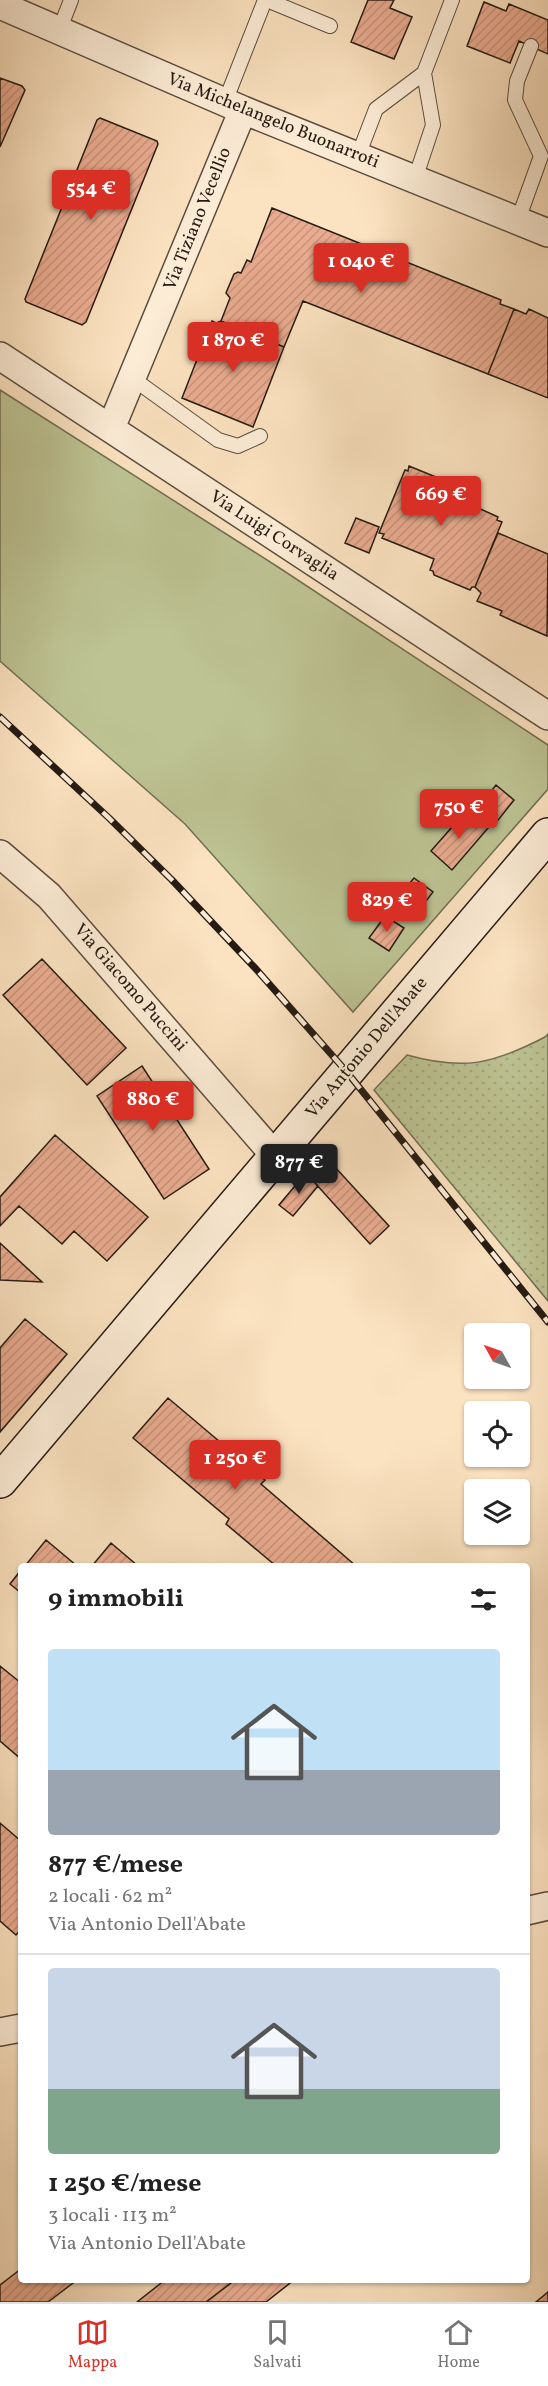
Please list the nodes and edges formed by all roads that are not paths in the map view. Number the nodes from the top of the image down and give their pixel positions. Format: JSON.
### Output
{"nodes":[{"id":1,"x":71,"y":0,"type":"edge"},
{"id":2,"x":266,"y":0,"type":"edge"},
{"id":3,"x":452,"y":0,"type":"edge"},
{"id":4,"x":0,"y":5,"type":"edge"},
{"id":5,"x":330,"y":26,"type":"dead end"},
{"id":6,"x":59,"y":31,"type":"junction"},
{"id":7,"x":531,"y":46,"type":"dead end"},
{"id":8,"x":424,"y":73,"type":"junction"},
{"id":9,"x":234,"y":106,"type":"junction"},
{"id":10,"x":358,"y":156,"type":"junction"},
{"id":11,"x":415,"y":179,"type":"junction"},
{"id":12,"x":518,"y":220,"type":"junction"},
{"id":13,"x":548,"y":232,"type":"edge"},
{"id":14,"x":0,"y":356,"type":"edge"},
{"id":15,"x":132,"y":378,"type":"junction"},
{"id":16,"x":111,"y":428,"type":"junction"},
{"id":17,"x":260,"y":435,"type":"dead end"},
{"id":18,"x":548,"y":716,"type":"edge"},
{"id":19,"x":548,"y":835,"type":"edge"},
{"id":20,"x":0,"y":854,"type":"edge"},
{"id":21,"x":276,"y":1157,"type":"junction"},
{"id":22,"x":0,"y":1482,"type":"edge"},
{"id":23,"x":548,"y":1906,"type":"edge"},
{"id":24,"x":530,"y":1910,"type":"edge"},
{"id":25,"x":18,"y":2029,"type":"edge"},
{"id":26,"x":0,"y":2032,"type":"edge"}],
"edges":[{"from":1,"to":6,"type":"lane"},
{"from":2,"to":5,"type":"lane"},
{"from":2,"to":9,"type":"lane"},
{"from":3,"to":8,"type":"lane"},
{"from":4,"to":6,"type":"street","name":"Via Michelangelo Buonarroti"},
{"from":6,"to":9,"type":"street","name":"Via Michelangelo Buonarroti"},
{"from":7,"to":12,"type":"lane"},
{"from":8,"to":10,"type":"lane"},
{"from":8,"to":11,"type":"lane"},
{"from":9,"to":10,"type":"street","name":"Via Michelangelo Buonarroti"},
{"from":9,"to":15,"type":"street","name":"Via Tiziano Vecellio"},
{"from":10,"to":11,"type":"street","name":"Via Michelangelo Buonarroti"},
{"from":11,"to":12,"type":"street","name":"Via Michelangelo Buonarroti"},
{"from":12,"to":13,"type":"street","name":"Via Michelangelo Buonarroti"},
{"from":14,"to":16,"type":"street","name":"Via Luigi Corvaglia"},
{"from":15,"to":16,"type":"street","name":"Via Tiziano Vecellio"},
{"from":15,"to":17,"type":"lane"},
{"from":16,"to":18,"type":"street","name":"Via Luigi Corvaglia"},
{"from":19,"to":21,"type":"main road","name":"Via Antonio Dell'Abate"},
{"from":20,"to":21,"type":"street","name":"Via Giacomo Puccini"},
{"from":21,"to":22,"type":"main road","name":"Via Antonio Dell'Abate"},
{"from":23,"to":24,"type":"street"},
{"from":25,"to":26,"type":"street"}]}
